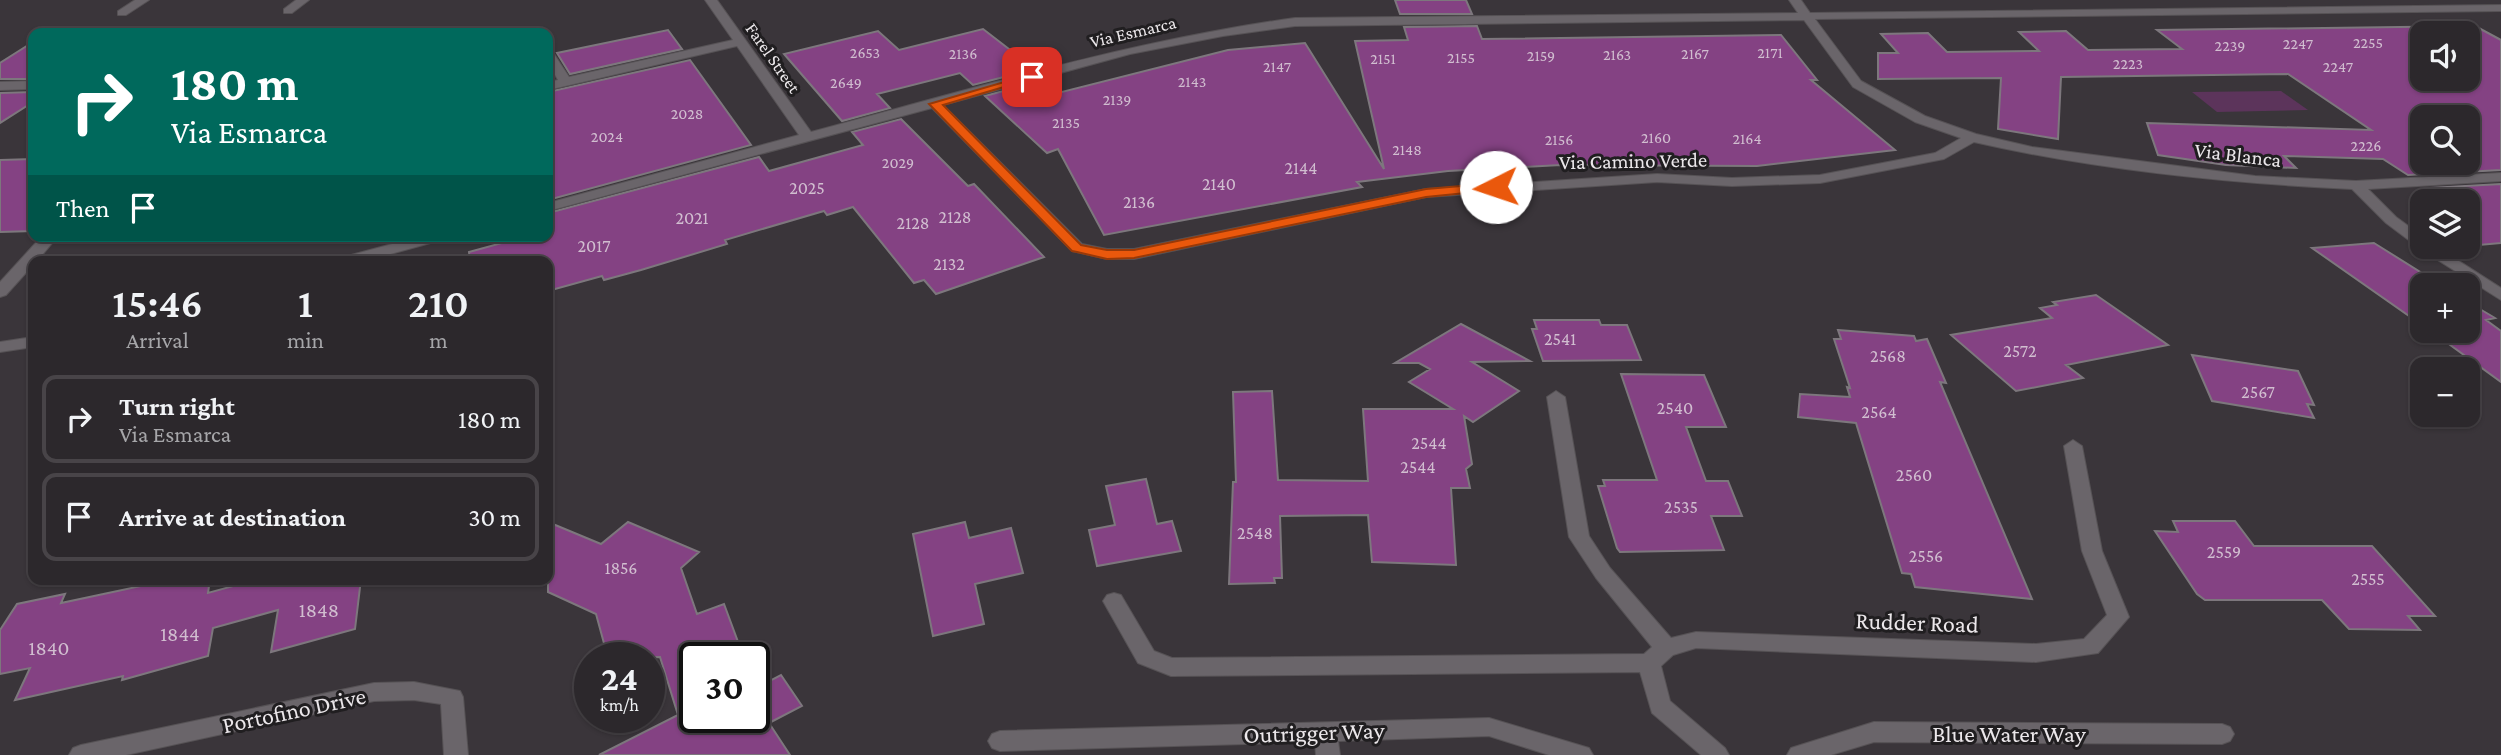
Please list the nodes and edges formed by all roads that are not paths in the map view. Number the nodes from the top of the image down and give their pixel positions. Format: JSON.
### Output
{"nodes":[{"id":1,"x":143,"y":0,"type":"edge"},
{"id":2,"x":303,"y":0,"type":"edge"},
{"id":3,"x":711,"y":0,"type":"edge"},
{"id":4,"x":1795,"y":0,"type":"edge"},
{"id":5,"x":2501,"y":8,"type":"edge"},
{"id":6,"x":288,"y":11,"type":"dead end"},
{"id":7,"x":122,"y":13,"type":"dead end"},
{"id":8,"x":1810,"y":17,"type":"junction"},
{"id":9,"x":741,"y":42,"type":"junction"},
{"id":10,"x":553,"y":62,"type":"edge"},
{"id":11,"x":566,"y":82,"type":"junction"},
{"id":12,"x":28,"y":85,"type":"edge"},
{"id":13,"x":553,"y":85,"type":"edge"},
{"id":14,"x":0,"y":86,"type":"edge"},
{"id":15,"x":935,"y":104,"type":"junction"},
{"id":16,"x":807,"y":137,"type":"junction"},
{"id":17,"x":1972,"y":137,"type":"junction"},
{"id":18,"x":2501,"y":177,"type":"edge"},
{"id":19,"x":2356,"y":185,"type":"junction"},
{"id":20,"x":553,"y":206,"type":"edge"},
{"id":21,"x":2410,"y":234,"type":"edge"},
{"id":22,"x":46,"y":242,"type":"edge"},
{"id":23,"x":417,"y":242,"type":"edge"},
{"id":24,"x":33,"y":256,"type":"edge"},
{"id":25,"x":365,"y":256,"type":"edge"},
{"id":26,"x":2446,"y":259,"type":"edge"},
{"id":27,"x":28,"y":261,"type":"edge"},
{"id":28,"x":0,"y":292,"type":"edge"},
{"id":29,"x":2501,"y":295,"type":"edge"},
{"id":30,"x":28,"y":343,"type":"edge"},
{"id":31,"x":0,"y":347,"type":"edge"},
{"id":32,"x":1556,"y":397,"type":"dead end"},
{"id":33,"x":2073,"y":446,"type":"dead end"},
{"id":34,"x":1114,"y":601,"type":"dead end"},
{"id":35,"x":1666,"y":648,"type":"junction"},
{"id":36,"x":1649,"y":663,"type":"junction"},
{"id":37,"x":2221,"y":734,"type":"dead end"},
{"id":38,"x":1000,"y":741,"type":"dead end"},
{"id":39,"x":1327,"y":743,"type":"edge"},
{"id":40,"x":1711,"y":754,"type":"edge"},
{"id":41,"x":81,"y":755,"type":"edge"},
{"id":42,"x":456,"y":755,"type":"edge"},
{"id":43,"x":1581,"y":755,"type":"edge"},
{"id":44,"x":1799,"y":755,"type":"edge"}],
"edges":[{"from":1,"to":7,"type":"street"},
{"from":2,"to":6,"type":"street"},
{"from":3,"to":9,"type":"street","name":"Farel Street"},
{"from":4,"to":8,"type":"street","name":"Via Blanca"},
{"from":5,"to":8,"type":"street","name":"Via Esmarca"},
{"from":8,"to":15,"type":"street","name":"Via Esmarca"},
{"from":8,"to":17,"type":"street","name":"Via Blanca"},
{"from":9,"to":11,"type":"street"},
{"from":9,"to":16,"type":"street","name":"Farel Street"},
{"from":10,"to":11,"type":"street"},
{"from":11,"to":13,"type":"street"},
{"from":12,"to":14,"type":"street"},
{"from":15,"to":16,"type":"street","name":"Via Esmarca"},
{"from":15,"to":17,"type":"street","name":"Via Camino Verde"},
{"from":16,"to":20,"type":"street","name":"Via Esmarca"},
{"from":17,"to":19,"type":"street","name":"Via Blanca"},
{"from":18,"to":19,"type":"street","name":"Via Blanca"},
{"from":19,"to":21,"type":"street"},
{"from":22,"to":24,"type":"street"},
{"from":23,"to":25,"type":"street"},
{"from":26,"to":29,"type":"street"},
{"from":27,"to":28,"type":"street"},
{"from":30,"to":31,"type":"street"},
{"from":32,"to":35,"type":"street"},
{"from":33,"to":35,"type":"street","name":"Rudder Road"},
{"from":34,"to":36,"type":"street"},
{"from":35,"to":36,"type":"street","name":"Rudder Road"},
{"from":36,"to":40,"type":"street"},
{"from":37,"to":44,"type":"street","name":"Blue Water Way"},
{"from":38,"to":39,"type":"street","name":"Outrigger Way"},
{"from":39,"to":43,"type":"street","name":"Outrigger Way"},
{"from":41,"to":42,"type":"street","name":"Portofino Drive"}]}
